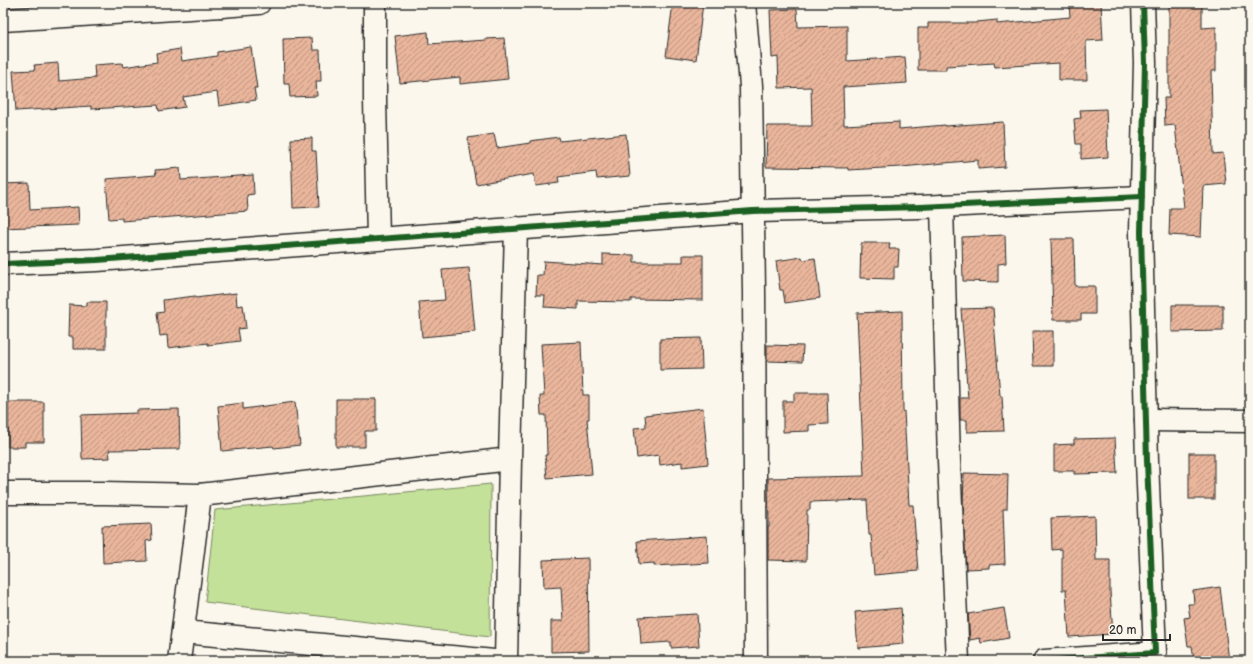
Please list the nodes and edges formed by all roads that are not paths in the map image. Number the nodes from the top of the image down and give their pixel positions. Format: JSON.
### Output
{"nodes":[{"id":1,"x":259,"y":3,"type":"edge"},
{"id":2,"x":375,"y":3,"type":"edge"},
{"id":3,"x":744,"y":3,"type":"edge"},
{"id":4,"x":1143,"y":3,"type":"edge"},
{"id":5,"x":221,"y":4,"type":"edge"},
{"id":6,"x":78,"y":9,"type":"edge"},
{"id":7,"x":3,"y":20,"type":"edge"},
{"id":8,"x":1142,"y":198,"type":"junction"},
{"id":9,"x":942,"y":206,"type":"junction"},
{"id":10,"x":752,"y":211,"type":"junction"},
{"id":11,"x":516,"y":228,"type":"junction"},
{"id":12,"x":378,"y":238,"type":"junction"},
{"id":13,"x":3,"y":264,"type":"edge"},
{"id":14,"x":1146,"y":420,"type":"junction"},
{"id":15,"x":1250,"y":421,"type":"edge"},
{"id":16,"x":510,"y":459,"type":"junction"},
{"id":17,"x":3,"y":493,"type":"edge"},
{"id":18,"x":200,"y":495,"type":"junction"},
{"id":19,"x":183,"y":632,"type":"junction"},
{"id":20,"x":1156,"y":657,"type":"edge"},
{"id":21,"x":179,"y":661,"type":"edge"},
{"id":22,"x":494,"y":661,"type":"edge"},
{"id":23,"x":506,"y":661,"type":"edge"},
{"id":24,"x":756,"y":661,"type":"edge"},
{"id":25,"x":958,"y":661,"type":"edge"},
{"id":26,"x":1044,"y":661,"type":"edge"}],
"edges":[{"from":1,"to":5,"type":"street"},
{"from":2,"to":12,"type":"street"},
{"from":3,"to":10,"type":"street"},
{"from":4,"to":8,"type":"street"},
{"from":5,"to":6,"type":"street"},
{"from":6,"to":7,"type":"street"},
{"from":8,"to":9,"type":"street"},
{"from":8,"to":14,"type":"street"},
{"from":9,"to":10,"type":"street"},
{"from":9,"to":25,"type":"street"},
{"from":10,"to":11,"type":"street"},
{"from":10,"to":24,"type":"street"},
{"from":11,"to":12,"type":"street"},
{"from":11,"to":16,"type":"street"},
{"from":12,"to":13,"type":"street"},
{"from":14,"to":15,"type":"street"},
{"from":14,"to":20,"type":"street"},
{"from":16,"to":18,"type":"street"},
{"from":16,"to":23,"type":"street"},
{"from":17,"to":18,"type":"street"},
{"from":18,"to":19,"type":"street"},
{"from":19,"to":21,"type":"street"},
{"from":19,"to":22,"type":"street"},
{"from":20,"to":26,"type":"street"}]}
